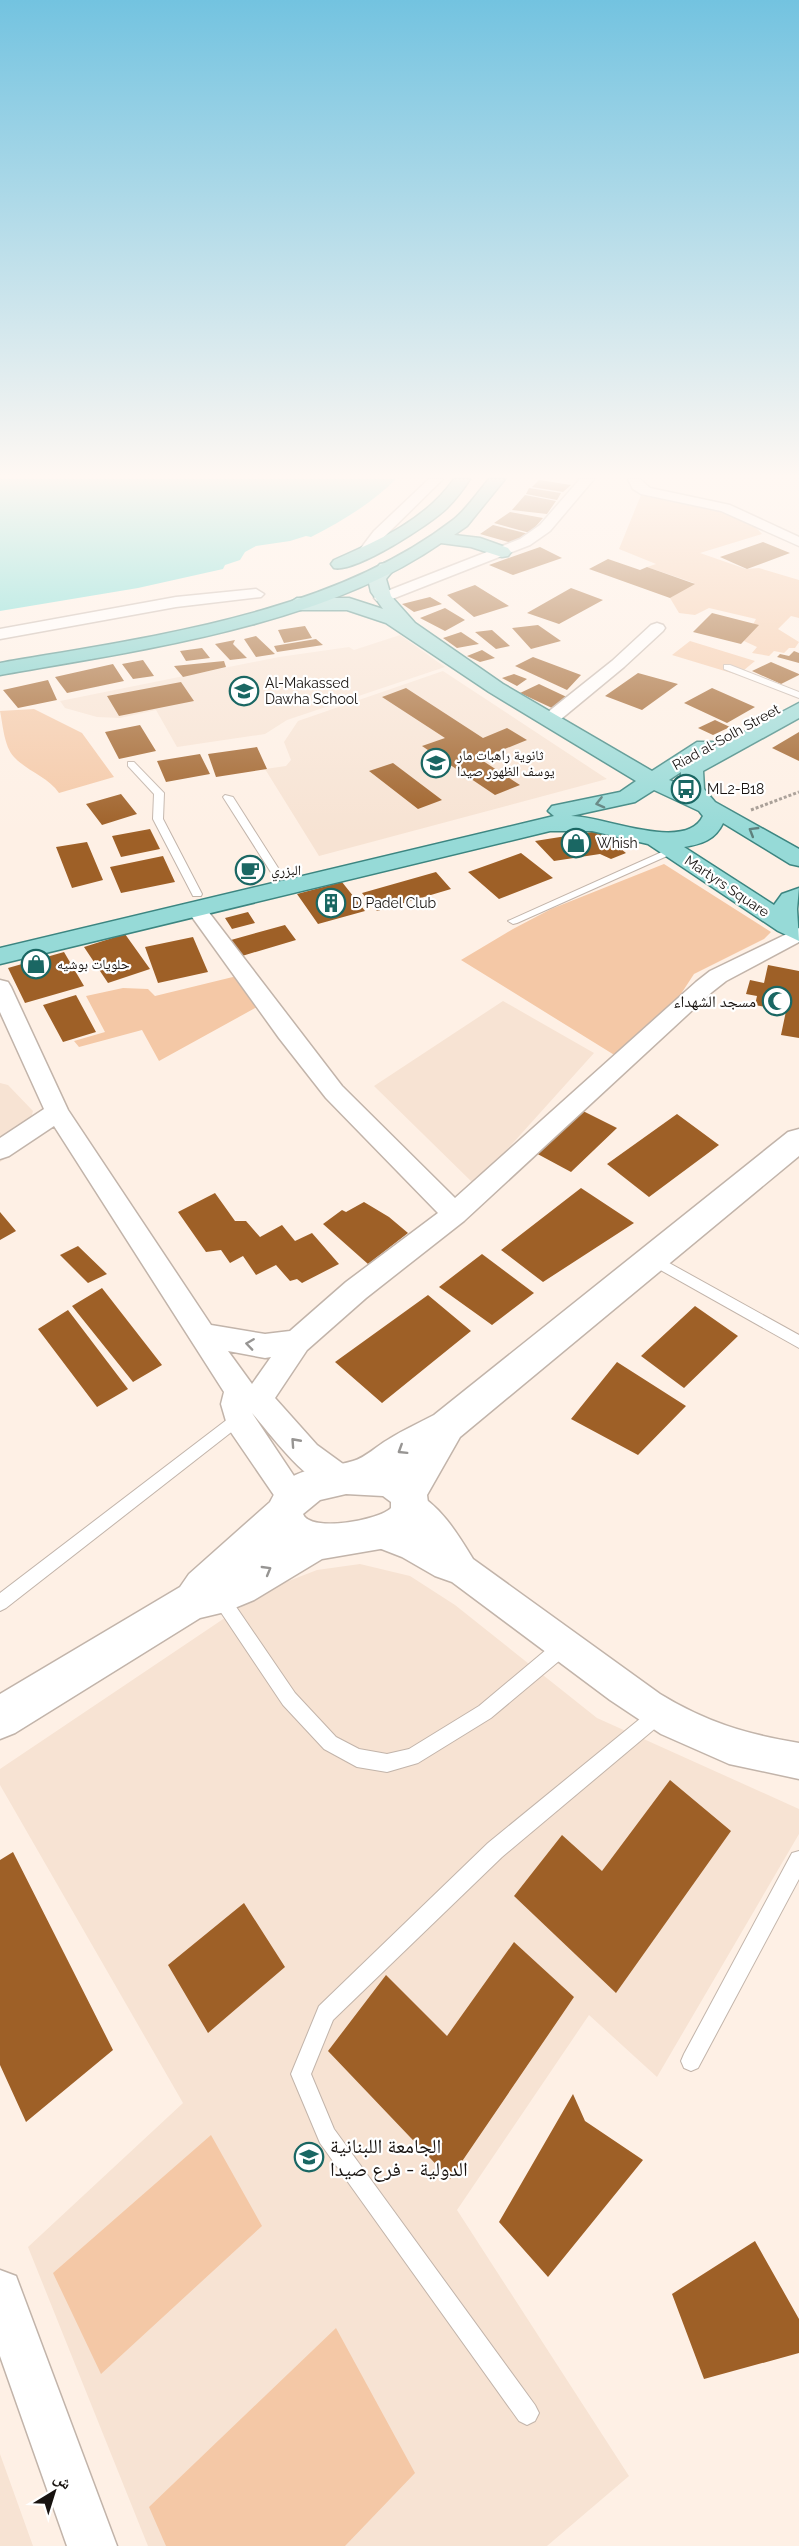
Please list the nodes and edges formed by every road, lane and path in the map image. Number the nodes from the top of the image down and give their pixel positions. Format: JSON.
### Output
{"nodes":[{"id":1,"x":218,"y":598,"type":"edge"},
{"id":2,"x":242,"y":598,"type":"edge"},
{"id":3,"x":312,"y":598,"type":"edge"},
{"id":4,"x":380,"y":598,"type":"edge"},
{"id":5,"x":396,"y":598,"type":"edge"},
{"id":6,"x":297,"y":604,"type":"junction"},
{"id":7,"x":381,"y":604,"type":"junction"},
{"id":8,"x":657,"y":628,"type":"dead end"},
{"id":9,"x":0,"y":634,"type":"edge"},
{"id":10,"x":40,"y":640,"type":"junction"},
{"id":11,"x":0,"y":647,"type":"edge"},
{"id":12,"x":47,"y":660,"type":"junction"},
{"id":13,"x":727,"y":668,"type":"dead end"},
{"id":14,"x":0,"y":669,"type":"edge"},
{"id":15,"x":799,"y":696,"type":"edge"},
{"id":16,"x":799,"y":709,"type":"edge"},
{"id":17,"x":549,"y":720,"type":"junction"},
{"id":18,"x":131,"y":764,"type":"dead end"},
{"id":19,"x":637,"y":784,"type":"junction"},
{"id":20,"x":799,"y":792,"type":"edge"},
{"id":21,"x":228,"y":797,"type":"dead end"},
{"id":22,"x":705,"y":805,"type":"junction"},
{"id":23,"x":731,"y":818,"type":"junction"},
{"id":24,"x":545,"y":819,"type":"junction"},
{"id":25,"x":664,"y":844,"type":"junction"},
{"id":26,"x":799,"y":859,"type":"edge"},
{"id":27,"x":277,"y":874,"type":"junction"},
{"id":28,"x":799,"y":895,"type":"edge"},
{"id":29,"x":197,"y":902,"type":"junction"},
{"id":30,"x":513,"y":921,"type":"dead end"},
{"id":31,"x":795,"y":931,"type":"edge"},
{"id":32,"x":0,"y":944,"type":"edge"},
{"id":33,"x":0,"y":956,"type":"edge"},
{"id":34,"x":0,"y":987,"type":"edge"},
{"id":35,"x":57,"y":1112,"type":"junction"},
{"id":36,"x":799,"y":1140,"type":"edge"},
{"id":37,"x":0,"y":1150,"type":"edge"},
{"id":38,"x":455,"y":1214,"type":"junction"},
{"id":39,"x":652,"y":1259,"type":"junction"},
{"id":40,"x":203,"y":1335,"type":"junction"},
{"id":41,"x":297,"y":1342,"type":"junction"},
{"id":42,"x":799,"y":1342,"type":"edge"},
{"id":43,"x":245,"y":1403,"type":"junction"},
{"id":44,"x":447,"y":1426,"type":"junction"},
{"id":45,"x":349,"y":1479,"type":"junction"},
{"id":46,"x":409,"y":1500,"type":"junction"},
{"id":47,"x":289,"y":1505,"type":"junction"},
{"id":48,"x":377,"y":1533,"type":"junction"},
{"id":49,"x":314,"y":1543,"type":"junction"},
{"id":50,"x":462,"y":1570,"type":"junction"},
{"id":51,"x":206,"y":1597,"type":"junction"},
{"id":52,"x":0,"y":1602,"type":"edge"},
{"id":53,"x":565,"y":1645,"type":"junction"},
{"id":54,"x":658,"y":1715,"type":"junction"},
{"id":55,"x":0,"y":1718,"type":"edge"},
{"id":56,"x":799,"y":1761,"type":"edge"},
{"id":57,"x":799,"y":1860,"type":"edge"},
{"id":58,"x":691,"y":2061,"type":"dead end"},
{"id":59,"x":0,"y":2292,"type":"edge"},
{"id":60,"x":527,"y":2413,"type":"dead end"},
{"id":61,"x":92,"y":2546,"type":"edge"}],
"edges":[{"from":1,"to":9,"type":"street"},
{"from":2,"to":10,"type":"highway"},
{"from":3,"to":6,"type":"highway"},
{"from":4,"to":7,"type":"main road"},
{"from":5,"to":7,"type":"street"},
{"from":6,"to":7,"type":"main road"},
{"from":6,"to":12,"type":"highway"},
{"from":7,"to":17,"type":"main road"},
{"from":8,"to":17,"type":"street"},
{"from":10,"to":11,"type":"highway"},
{"from":10,"to":12,"type":"highway"},
{"from":12,"to":14,"type":"highway"},
{"from":13,"to":15,"type":"lane"},
{"from":15,"to":19,"type":"main road","name":"Riad al-Solh Street"},
{"from":16,"to":22,"type":"main road","name":"Riad al-Solh Street"},
{"from":17,"to":19,"type":"main road"},
{"from":18,"to":29,"type":"lane"},
{"from":19,"to":22,"type":"main road"},
{"from":19,"to":22,"type":"main road"},
{"from":19,"to":24,"type":"main road","one_way":true},
{"from":19,"to":25,"type":"main road","name":"Martyrs Square"},
{"from":20,"to":23,"type":"path"},
{"from":21,"to":27,"type":"lane"},
{"from":22,"to":23,"type":"main road"},
{"from":22,"to":25,"type":"main road","name":"Martyrs Square"},
{"from":26,"to":23,"type":"main road","one_way":true},
{"from":24,"to":25,"type":"main road","name":"Martyrs Square"},
{"from":24,"to":27,"type":"main road"},
{"from":24,"to":29,"type":"main road"},
{"from":25,"to":30,"type":"lane"},
{"from":25,"to":31,"type":"main road","name":"Martyrs Square"},
{"from":27,"to":29,"type":"main road"},
{"from":28,"to":31,"type":"main road"},
{"from":29,"to":32,"type":"main road"},
{"from":29,"to":33,"type":"main road"},
{"from":29,"to":38,"type":"street"},
{"from":31,"to":38,"type":"street"},
{"from":34,"to":35,"type":"street"},
{"from":35,"to":37,"type":"street"},
{"from":35,"to":40,"type":"street"},
{"from":36,"to":39,"type":"street"},
{"from":38,"to":41,"type":"street"},
{"from":39,"to":42,"type":"lane"},
{"from":39,"to":44,"type":"street"},
{"from":41,"to":40,"type":"street","one_way":true},
{"from":40,"to":43,"type":"street"},
{"from":41,"to":43,"type":"street"},
{"from":45,"to":43,"type":"street","one_way":true},
{"from":43,"to":47,"type":"street"},
{"from":43,"to":52,"type":"lane"},
{"from":44,"to":45,"type":"street","one_way":true},
{"from":44,"to":46,"type":"street"},
{"from":45,"to":46,"type":"street"},
{"from":45,"to":47,"type":"street"},
{"from":46,"to":48,"type":"street"},
{"from":46,"to":50,"type":"street"},
{"from":47,"to":49,"type":"street"},
{"from":47,"to":51,"type":"street"},
{"from":48,"to":49,"type":"street"},
{"from":48,"to":50,"type":"street"},
{"from":51,"to":49,"type":"street","one_way":true},
{"from":50,"to":53,"type":"street"},
{"from":51,"to":53,"type":"lane"},
{"from":51,"to":55,"type":"street"},
{"from":53,"to":54,"type":"street"},
{"from":54,"to":56,"type":"street"},
{"from":54,"to":60,"type":"lane"},
{"from":57,"to":58,"type":"lane"},
{"from":59,"to":61,"type":"street"}]}
